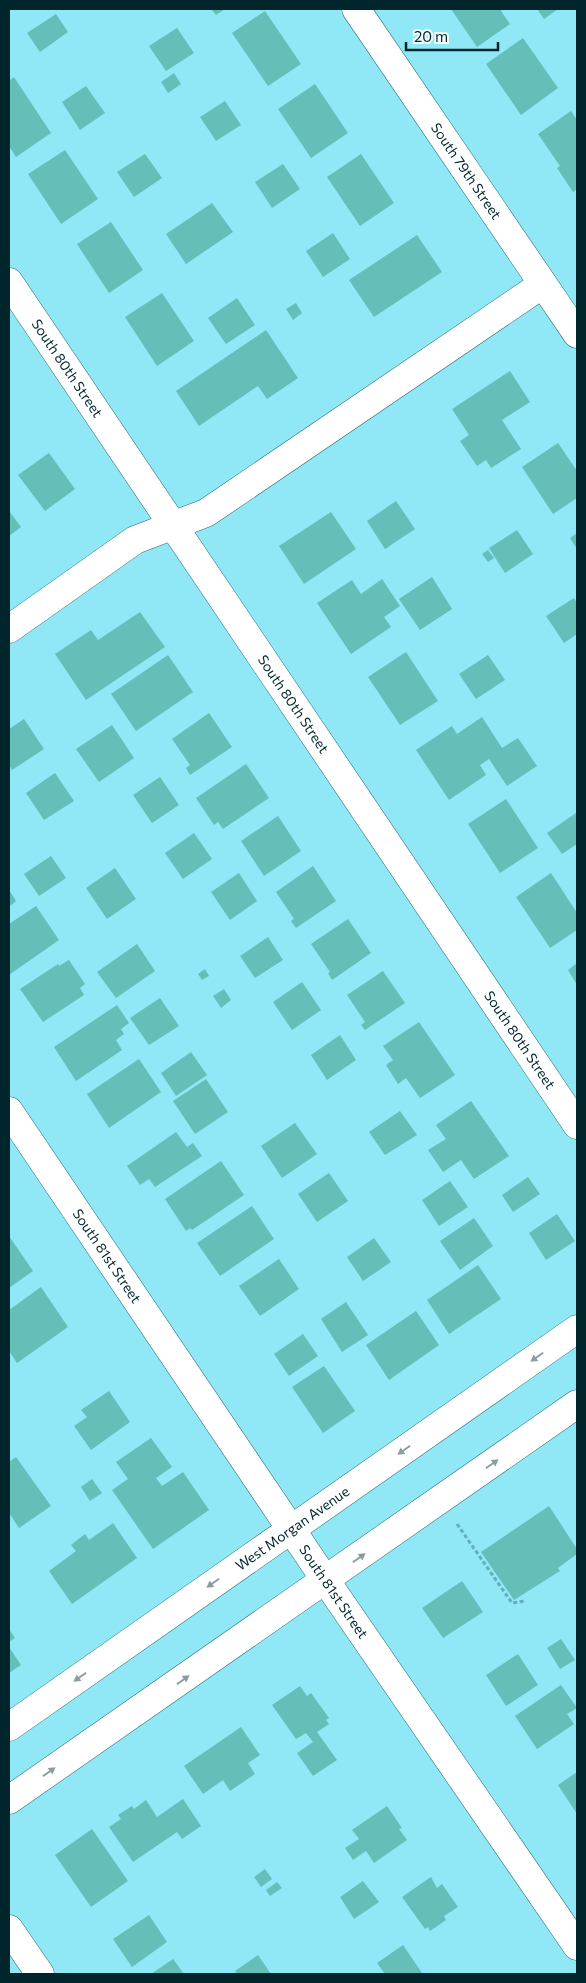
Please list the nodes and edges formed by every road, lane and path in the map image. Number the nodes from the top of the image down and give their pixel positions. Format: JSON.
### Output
{"nodes":[{"id":1,"x":356,"y":9,"type":"edge"},
{"id":2,"x":9,"y":282,"type":"edge"},
{"id":3,"x":543,"y":284,"type":"junction"},
{"id":4,"x":577,"y":334,"type":"edge"},
{"id":5,"x":173,"y":526,"type":"junction"},
{"id":6,"x":9,"y":629,"type":"edge"},
{"id":7,"x":9,"y":1110,"type":"edge"},
{"id":8,"x":577,"y":1126,"type":"edge"},
{"id":9,"x":577,"y":1329,"type":"edge"},
{"id":10,"x":577,"y":1404,"type":"edge"},
{"id":11,"x":455,"y":1521,"type":"dead end"},
{"id":12,"x":291,"y":1529,"type":"junction"},
{"id":13,"x":326,"y":1581,"type":"junction"},
{"id":14,"x":525,"y":1601,"type":"dead end"},
{"id":15,"x":9,"y":1727,"type":"edge"},
{"id":16,"x":9,"y":1800,"type":"edge"},
{"id":17,"x":9,"y":1929,"type":"edge"},
{"id":18,"x":577,"y":1946,"type":"edge"},
{"id":19,"x":40,"y":1974,"type":"edge"}],
"edges":[{"from":1,"to":3,"type":"street","name":"South 79th Street"},
{"from":2,"to":5,"type":"street","name":"South 80th Street"},
{"from":3,"to":4,"type":"street","name":"South 79th Street"},
{"from":3,"to":5,"type":"street"},
{"from":5,"to":6,"type":"street"},
{"from":5,"to":8,"type":"street","name":"South 80th Street"},
{"from":7,"to":12,"type":"street","name":"South 81st Street"},
{"from":9,"to":12,"type":"street","name":"West Morgan Avenue","one_way":true},
{"from":13,"to":10,"type":"street","one_way":true},
{"from":11,"to":14,"type":"path"},
{"from":12,"to":13,"type":"street","name":"South 81st Street"},
{"from":12,"to":15,"type":"street","name":"West Morgan Avenue","one_way":true},
{"from":16,"to":13,"type":"street","one_way":true},
{"from":13,"to":18,"type":"street","name":"South 81st Street"},
{"from":17,"to":19,"type":"street"}]}
